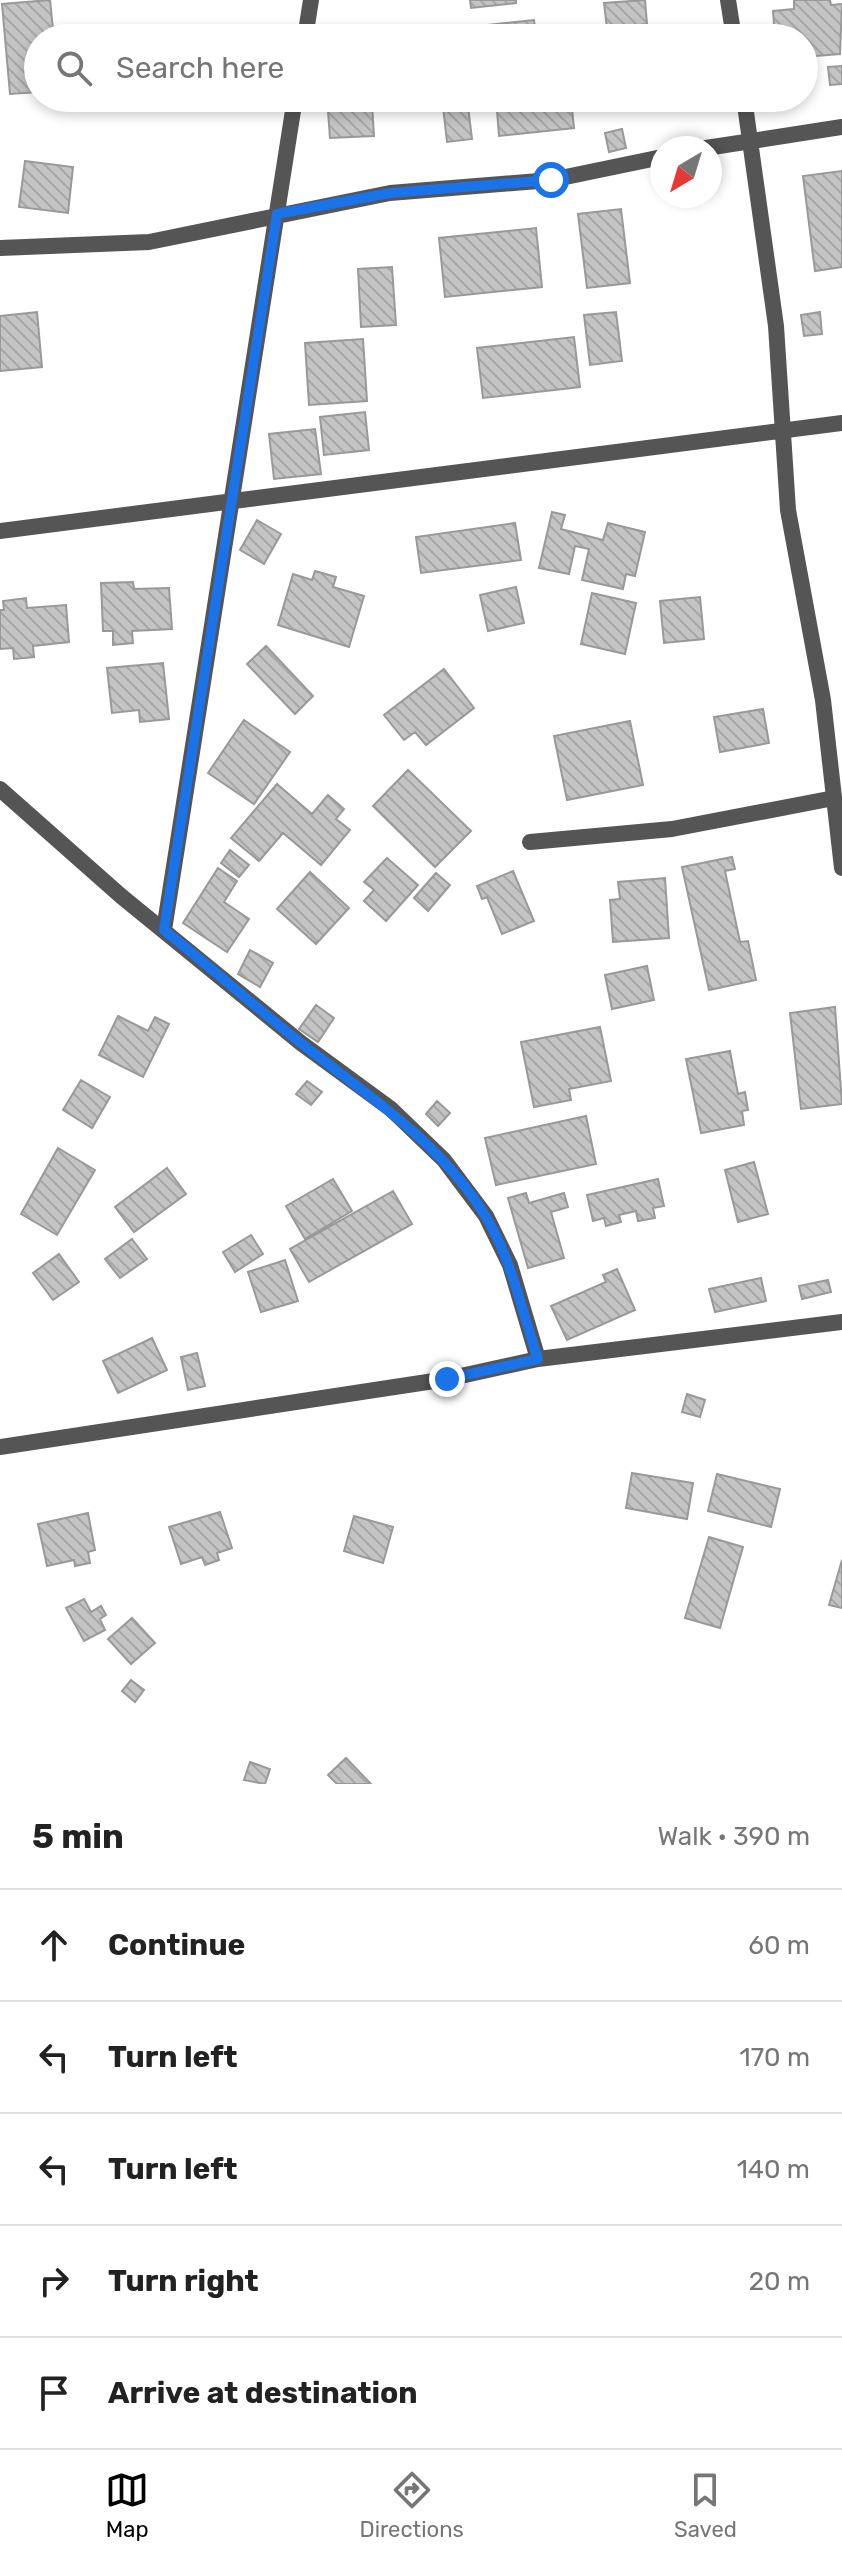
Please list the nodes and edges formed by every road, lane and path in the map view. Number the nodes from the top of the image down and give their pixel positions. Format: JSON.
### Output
{"nodes":[{"id":1,"x":311,"y":0,"type":"edge"},
{"id":2,"x":728,"y":0,"type":"edge"},
{"id":3,"x":307,"y":24,"type":"edge"},
{"id":4,"x":732,"y":24,"type":"edge"},
{"id":5,"x":293,"y":112,"type":"edge"},
{"id":6,"x":746,"y":112,"type":"edge"},
{"id":7,"x":842,"y":127,"type":"edge"},
{"id":8,"x":750,"y":139,"type":"junction"},
{"id":9,"x":722,"y":145,"type":"edge"},
{"id":10,"x":650,"y":159,"type":"edge"},
{"id":11,"x":277,"y":214,"type":"junction"},
{"id":12,"x":0,"y":248,"type":"edge"},
{"id":13,"x":842,"y":423,"type":"edge"},
{"id":14,"x":782,"y":431,"type":"junction"},
{"id":15,"x":234,"y":502,"type":"junction"},
{"id":16,"x":0,"y":531,"type":"edge"},
{"id":17,"x":0,"y":789,"type":"edge"},
{"id":18,"x":834,"y":798,"type":"junction"},
{"id":19,"x":530,"y":842,"type":"dead end"},
{"id":20,"x":842,"y":868,"type":"edge"},
{"id":21,"x":164,"y":930,"type":"junction"},
{"id":22,"x":842,"y":1322,"type":"edge"},
{"id":23,"x":538,"y":1359,"type":"junction"},
{"id":24,"x":0,"y":1447,"type":"edge"}],
"edges":[{"from":1,"to":3,"type":"street"},
{"from":2,"to":4,"type":"street"},
{"from":5,"to":11,"type":"street"},
{"from":6,"to":8,"type":"street"},
{"from":7,"to":8,"type":"street"},
{"from":8,"to":9,"type":"street"},
{"from":8,"to":14,"type":"street"},
{"from":10,"to":11,"type":"street"},
{"from":11,"to":12,"type":"street"},
{"from":11,"to":15,"type":"street"},
{"from":13,"to":14,"type":"street"},
{"from":14,"to":15,"type":"street"},
{"from":14,"to":18,"type":"street"},
{"from":15,"to":16,"type":"street"},
{"from":15,"to":21,"type":"street"},
{"from":17,"to":21,"type":"street"},
{"from":18,"to":19,"type":"street"},
{"from":18,"to":20,"type":"street"},
{"from":21,"to":23,"type":"street"},
{"from":22,"to":23,"type":"street"},
{"from":23,"to":24,"type":"street"}]}
